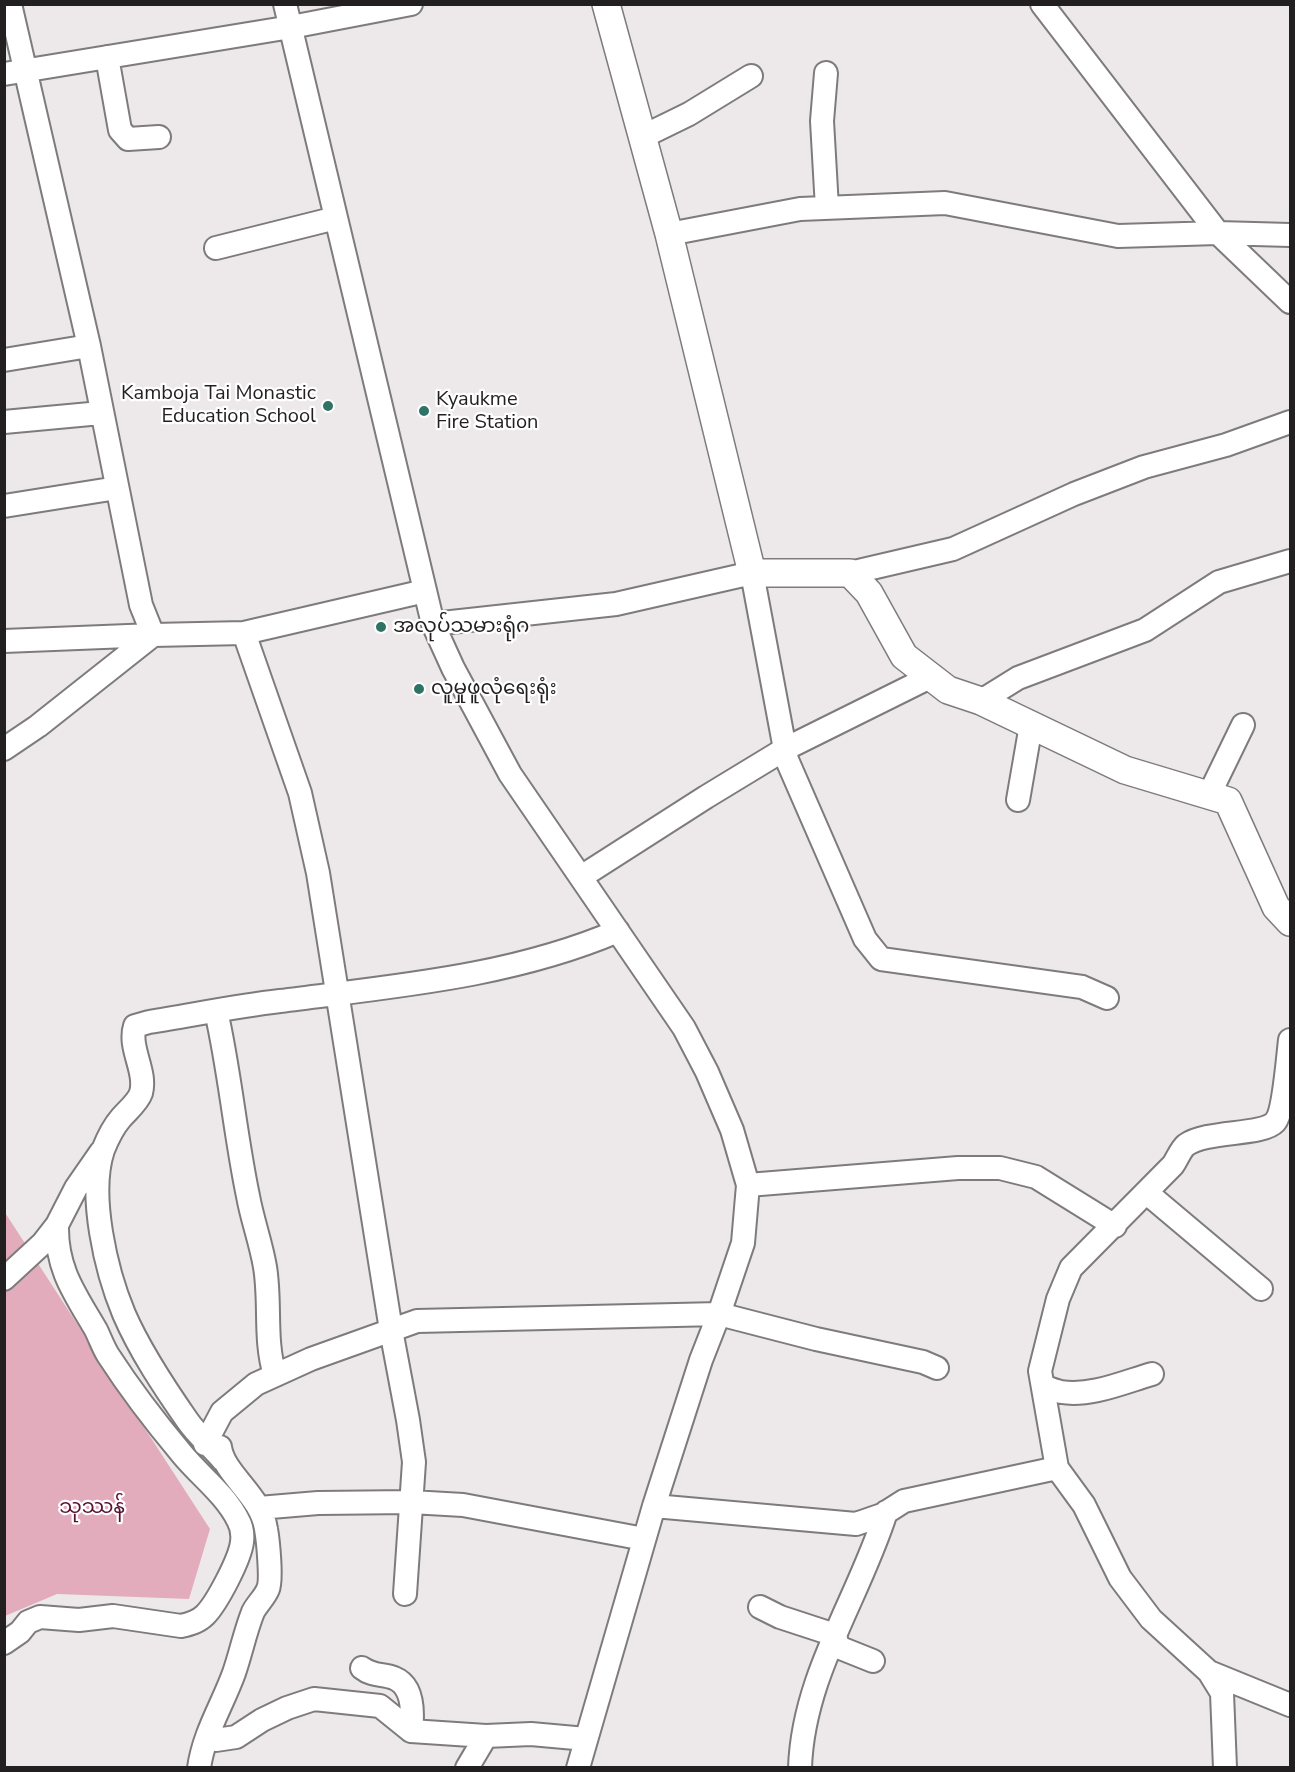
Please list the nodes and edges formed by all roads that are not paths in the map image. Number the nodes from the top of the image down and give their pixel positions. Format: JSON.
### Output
{"nodes":[{"id":1,"x":10,"y":4,"type":"edge"},
{"id":2,"x":285,"y":4,"type":"edge"},
{"id":3,"x":411,"y":4,"type":"edge"},
{"id":4,"x":606,"y":4,"type":"edge"},
{"id":5,"x":1042,"y":4,"type":"edge"},
{"id":6,"x":291,"y":27,"type":"junction"},
{"id":7,"x":107,"y":57,"type":"junction"},
{"id":8,"x":15,"y":73,"type":"edge"},
{"id":9,"x":826,"y":73,"type":"dead end"},
{"id":10,"x":751,"y":76,"type":"dead end"},
{"id":11,"x":642,"y":136,"type":"junction"},
{"id":12,"x":159,"y":137,"type":"dead end"},
{"id":13,"x":827,"y":208,"type":"junction"},
{"id":14,"x":336,"y":218,"type":"junction"},
{"id":15,"x":1218,"y":233,"type":"junction"},
{"id":16,"x":669,"y":234,"type":"junction"},
{"id":17,"x":1290,"y":235,"type":"edge"},
{"id":18,"x":216,"y":248,"type":"dead end"},
{"id":19,"x":1290,"y":302,"type":"edge"},
{"id":20,"x":89,"y":346,"type":"junction"},
{"id":21,"x":4,"y":360,"type":"edge"},
{"id":22,"x":101,"y":413,"type":"junction"},
{"id":23,"x":4,"y":422,"type":"edge"},
{"id":24,"x":1290,"y":422,"type":"edge"},
{"id":25,"x":117,"y":488,"type":"junction"},
{"id":26,"x":4,"y":506,"type":"edge"},
{"id":27,"x":1290,"y":561,"type":"edge"},
{"id":28,"x":752,"y":573,"type":"junction"},
{"id":29,"x":850,"y":573,"type":"junction"},
{"id":30,"x":425,"y":591,"type":"junction"},
{"id":31,"x":433,"y":624,"type":"junction"},
{"id":32,"x":244,"y":633,"type":"junction"},
{"id":33,"x":153,"y":635,"type":"junction"},
{"id":34,"x":4,"y":641,"type":"edge"},
{"id":35,"x":930,"y":677,"type":"junction"},
{"id":36,"x":981,"y":701,"type":"junction"},
{"id":37,"x":1243,"y":724,"type":"dead end"},
{"id":38,"x":1031,"y":725,"type":"junction"},
{"id":39,"x":4,"y":748,"type":"edge"},
{"id":40,"x":785,"y":749,"type":"junction"},
{"id":41,"x":1209,"y":795,"type":"junction"},
{"id":42,"x":1018,"y":800,"type":"dead end"},
{"id":43,"x":581,"y":877,"type":"junction"},
{"id":44,"x":1290,"y":922,"type":"edge"},
{"id":45,"x":618,"y":931,"type":"junction"},
{"id":46,"x":337,"y":995,"type":"junction"},
{"id":47,"x":1107,"y":998,"type":"dead end"},
{"id":48,"x":216,"y":1011,"type":"junction"},
{"id":49,"x":1290,"y":1040,"type":"edge"},
{"id":50,"x":104,"y":1149,"type":"junction"},
{"id":51,"x":748,"y":1185,"type":"junction"},
{"id":52,"x":1147,"y":1192,"type":"junction"},
{"id":53,"x":57,"y":1225,"type":"junction"},
{"id":54,"x":1115,"y":1226,"type":"junction"},
{"id":55,"x":4,"y":1279,"type":"edge"},
{"id":56,"x":1261,"y":1288,"type":"dead end"},
{"id":57,"x":719,"y":1314,"type":"junction"},
{"id":58,"x":391,"y":1330,"type":"junction"},
{"id":59,"x":937,"y":1368,"type":"dead end"},
{"id":60,"x":1152,"y":1374,"type":"dead end"},
{"id":61,"x":275,"y":1375,"type":"junction"},
{"id":62,"x":1043,"y":1386,"type":"junction"},
{"id":63,"x":226,"y":1409,"type":"junction"},
{"id":64,"x":205,"y":1444,"type":"junction"},
{"id":65,"x":223,"y":1460,"type":"junction"},
{"id":66,"x":1057,"y":1468,"type":"junction"},
{"id":67,"x":411,"y":1502,"type":"junction"},
{"id":68,"x":654,"y":1506,"type":"junction"},
{"id":69,"x":260,"y":1508,"type":"junction"},
{"id":70,"x":886,"y":1512,"type":"junction"},
{"id":71,"x":644,"y":1539,"type":"junction"},
{"id":72,"x":405,"y":1594,"type":"dead end"},
{"id":73,"x":760,"y":1607,"type":"dead end"},
{"id":74,"x":835,"y":1635,"type":"junction"},
{"id":75,"x":4,"y":1643,"type":"edge"},
{"id":76,"x":873,"y":1661,"type":"dead end"},
{"id":77,"x":362,"y":1668,"type":"dead end"},
{"id":78,"x":1209,"y":1672,"type":"junction"},
{"id":79,"x":1290,"y":1705,"type":"edge"},
{"id":80,"x":411,"y":1731,"type":"junction"},
{"id":81,"x":486,"y":1736,"type":"junction"},
{"id":82,"x":586,"y":1739,"type":"junction"},
{"id":83,"x":216,"y":1740,"type":"dead end"},
{"id":84,"x":199,"y":1767,"type":"edge"},
{"id":85,"x":467,"y":1767,"type":"edge"},
{"id":86,"x":578,"y":1767,"type":"edge"},
{"id":87,"x":800,"y":1767,"type":"edge"},
{"id":88,"x":1225,"y":1767,"type":"edge"}],
"edges":[{"from":1,"to":8,"type":"street"},
{"from":2,"to":6,"type":"street"},
{"from":3,"to":6,"type":"street"},
{"from":4,"to":11,"type":"main road"},
{"from":5,"to":15,"type":"street"},
{"from":6,"to":7,"type":"street"},
{"from":6,"to":14,"type":"street"},
{"from":7,"to":8,"type":"street"},
{"from":7,"to":12,"type":"street"},
{"from":8,"to":20,"type":"street"},
{"from":9,"to":13,"type":"street"},
{"from":10,"to":11,"type":"street"},
{"from":11,"to":16,"type":"main road"},
{"from":13,"to":15,"type":"street"},
{"from":13,"to":16,"type":"street"},
{"from":14,"to":18,"type":"street"},
{"from":14,"to":30,"type":"street"},
{"from":15,"to":17,"type":"street"},
{"from":15,"to":19,"type":"street"},
{"from":16,"to":28,"type":"main road"},
{"from":20,"to":21,"type":"street"},
{"from":20,"to":22,"type":"street"},
{"from":22,"to":23,"type":"street"},
{"from":22,"to":25,"type":"street"},
{"from":24,"to":29,"type":"street"},
{"from":25,"to":26,"type":"street"},
{"from":25,"to":33,"type":"street"},
{"from":27,"to":36,"type":"street"},
{"from":28,"to":29,"type":"main road"},
{"from":28,"to":31,"type":"street"},
{"from":28,"to":40,"type":"street"},
{"from":29,"to":35,"type":"main road"},
{"from":30,"to":31,"type":"street"},
{"from":30,"to":32,"type":"street"},
{"from":31,"to":43,"type":"street"},
{"from":32,"to":33,"type":"street"},
{"from":32,"to":46,"type":"street"},
{"from":33,"to":34,"type":"street"},
{"from":33,"to":39,"type":"street"},
{"from":35,"to":36,"type":"main road"},
{"from":35,"to":40,"type":"street"},
{"from":36,"to":38,"type":"main road"},
{"from":37,"to":41,"type":"street"},
{"from":38,"to":41,"type":"main road"},
{"from":38,"to":42,"type":"street"},
{"from":40,"to":43,"type":"street"},
{"from":40,"to":47,"type":"street"},
{"from":41,"to":44,"type":"main road"},
{"from":43,"to":45,"type":"street"},
{"from":45,"to":46,"type":"street"},
{"from":45,"to":51,"type":"street"},
{"from":46,"to":48,"type":"street"},
{"from":46,"to":58,"type":"street"},
{"from":48,"to":50,"type":"street"},
{"from":48,"to":61,"type":"street"},
{"from":49,"to":52,"type":"street"},
{"from":50,"to":53,"type":"street"},
{"from":50,"to":64,"type":"street"},
{"from":51,"to":54,"type":"street"},
{"from":51,"to":57,"type":"street"},
{"from":52,"to":54,"type":"street"},
{"from":52,"to":56,"type":"street"},
{"from":53,"to":55,"type":"street"},
{"from":53,"to":75,"type":"street"},
{"from":54,"to":62,"type":"street"},
{"from":57,"to":58,"type":"street"},
{"from":57,"to":59,"type":"street"},
{"from":57,"to":68,"type":"street"},
{"from":58,"to":61,"type":"street"},
{"from":58,"to":67,"type":"street"},
{"from":60,"to":62,"type":"street"},
{"from":61,"to":63,"type":"street"},
{"from":62,"to":66,"type":"street"},
{"from":63,"to":64,"type":"street"},
{"from":63,"to":65,"type":"street"},
{"from":64,"to":65,"type":"street"},
{"from":65,"to":69,"type":"street"},
{"from":66,"to":70,"type":"street"},
{"from":66,"to":78,"type":"street"},
{"from":67,"to":69,"type":"street"},
{"from":67,"to":71,"type":"street"},
{"from":67,"to":72,"type":"street"},
{"from":68,"to":70,"type":"street"},
{"from":68,"to":71,"type":"street"},
{"from":69,"to":84,"type":"street"},
{"from":70,"to":74,"type":"street"},
{"from":71,"to":82,"type":"street"},
{"from":73,"to":74,"type":"street"},
{"from":74,"to":76,"type":"street"},
{"from":74,"to":87,"type":"street"},
{"from":77,"to":80,"type":"street"},
{"from":78,"to":79,"type":"street"},
{"from":78,"to":88,"type":"street"},
{"from":80,"to":81,"type":"street"},
{"from":80,"to":83,"type":"street"},
{"from":81,"to":82,"type":"street"},
{"from":81,"to":85,"type":"street"},
{"from":82,"to":86,"type":"street"}]}
